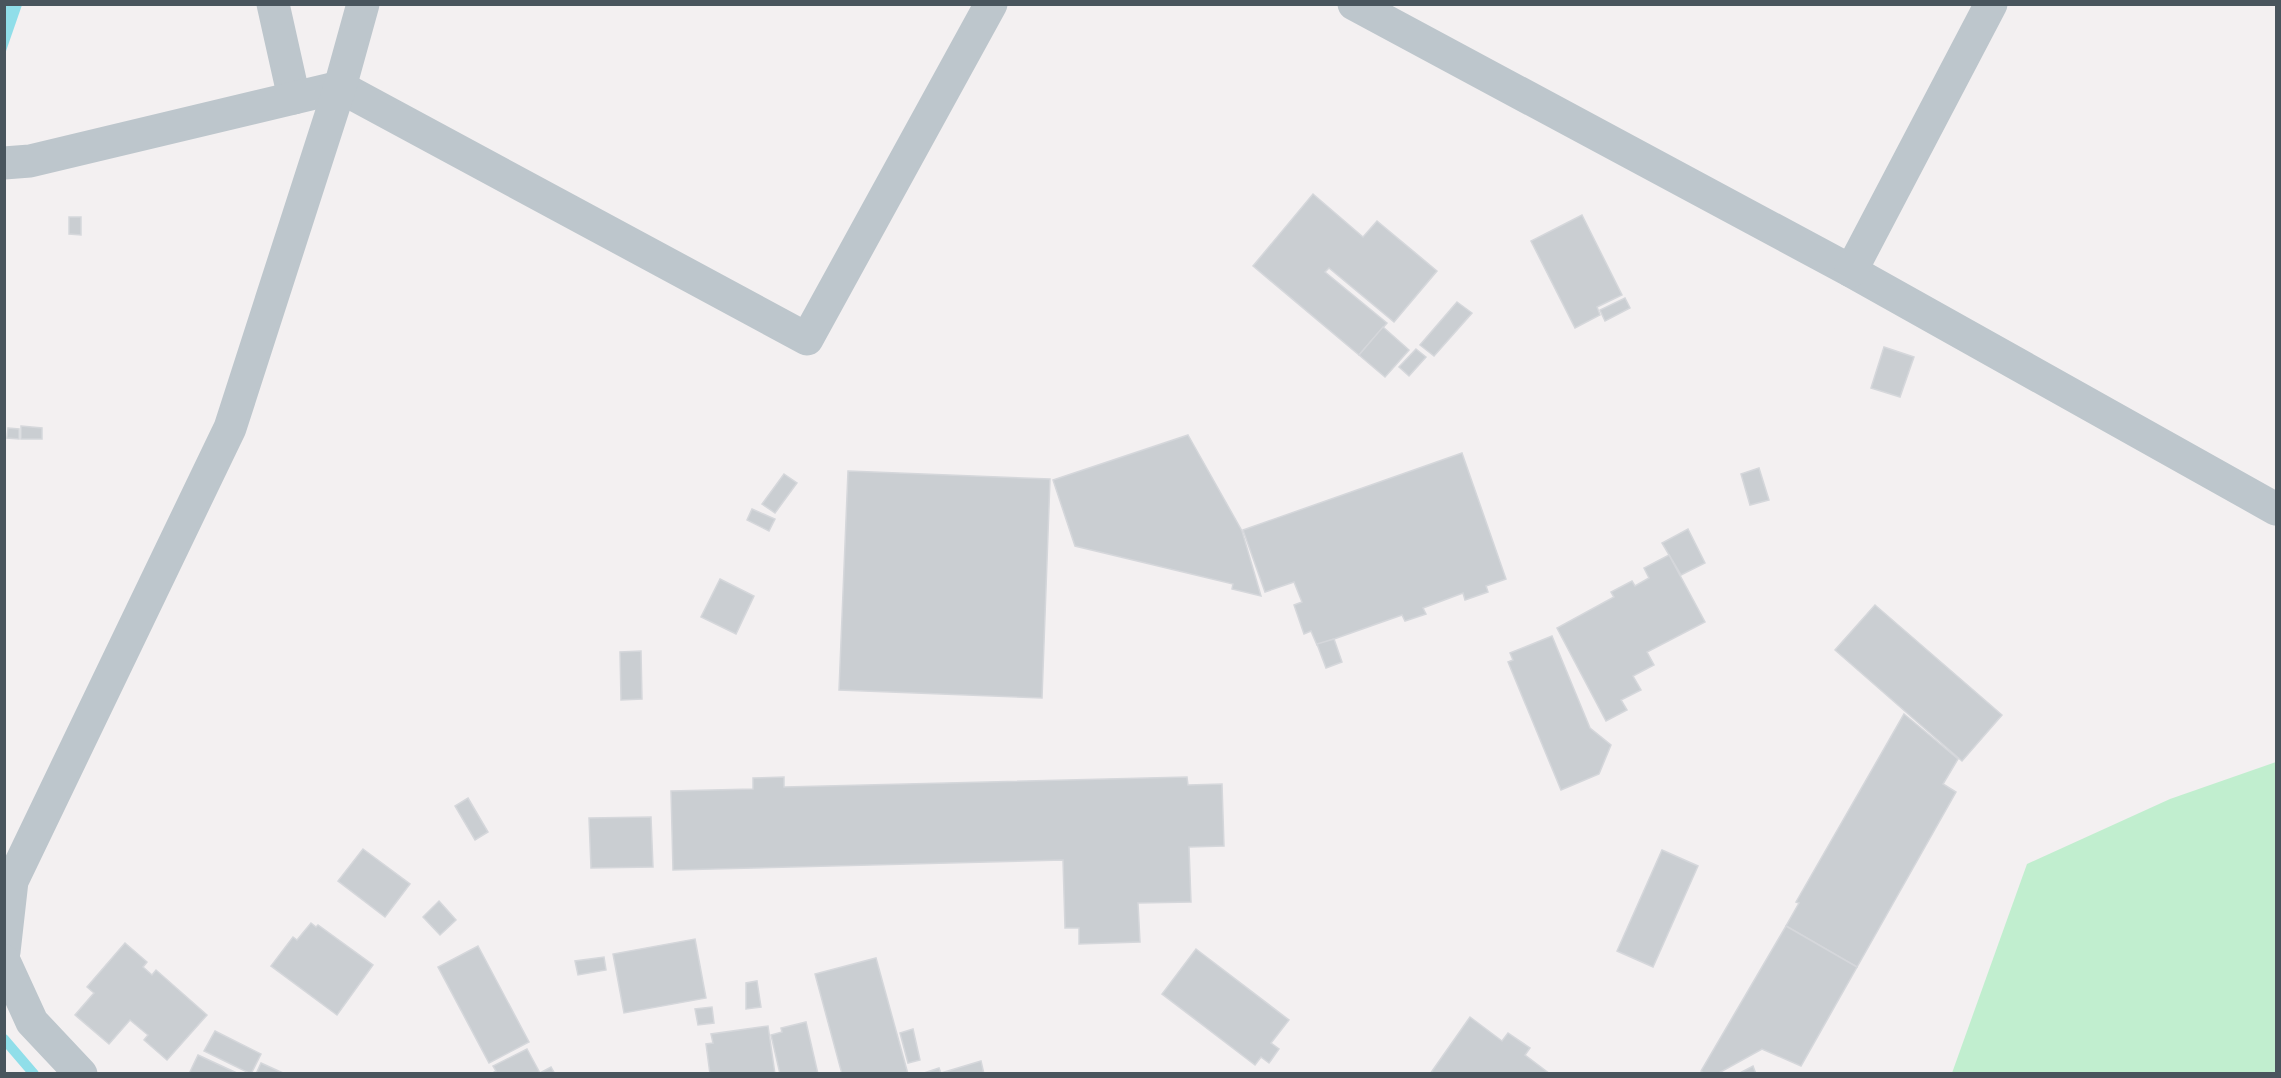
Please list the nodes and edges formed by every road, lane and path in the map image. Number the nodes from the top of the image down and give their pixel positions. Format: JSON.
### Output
{"nodes":[{"id":1,"x":273,"y":4,"type":"edge"},
{"id":2,"x":363,"y":4,"type":"edge"},
{"id":3,"x":991,"y":4,"type":"edge"},
{"id":4,"x":1354,"y":4,"type":"edge"},
{"id":5,"x":1991,"y":4,"type":"edge"},
{"id":6,"x":340,"y":87,"type":"junction"},
{"id":7,"x":294,"y":98,"type":"junction"},
{"id":8,"x":4,"y":163,"type":"edge"},
{"id":9,"x":1851,"y":271,"type":"junction"},
{"id":10,"x":2277,"y":509,"type":"edge"},
{"id":11,"x":4,"y":952,"type":"edge"},
{"id":12,"x":4,"y":961,"type":"edge"},
{"id":13,"x":81,"y":1074,"type":"edge"}],
"edges":[{"from":1,"to":7,"type":"street"},
{"from":2,"to":6,"type":"street"},
{"from":3,"to":6,"type":"street"},
{"from":4,"to":9,"type":"street"},
{"from":5,"to":9,"type":"street"},
{"from":6,"to":7,"type":"street"},
{"from":6,"to":11,"type":"street"},
{"from":7,"to":8,"type":"street"},
{"from":9,"to":10,"type":"street"},
{"from":12,"to":13,"type":"street"}]}
